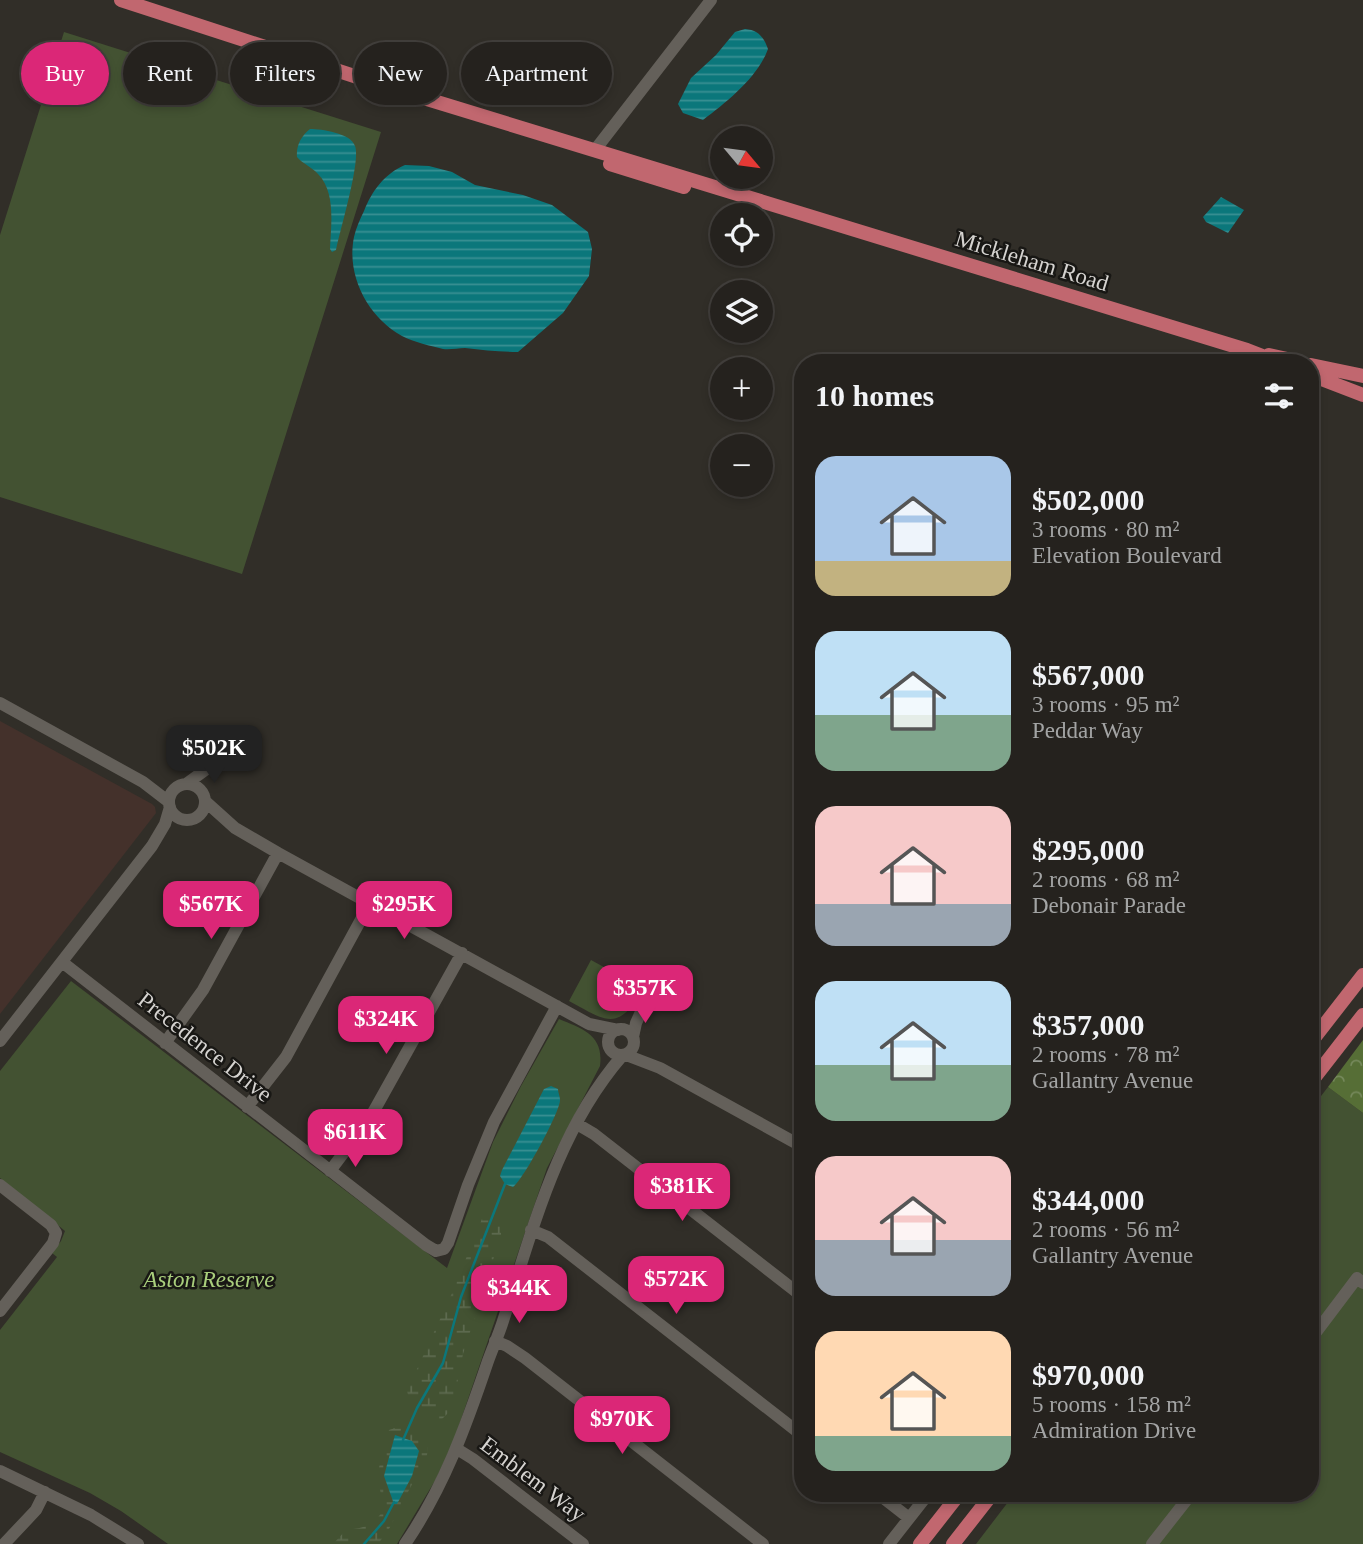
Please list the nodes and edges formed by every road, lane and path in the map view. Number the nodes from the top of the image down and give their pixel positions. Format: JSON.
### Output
{"nodes":[{"id":1,"x":121,"y":0,"type":"edge"},
{"id":2,"x":711,"y":0,"type":"edge"},
{"id":3,"x":354,"y":76,"type":"edge"},
{"id":4,"x":447,"y":104,"type":"edge"},
{"id":5,"x":447,"y":105,"type":"edge"},
{"id":6,"x":595,"y":150,"type":"junction"},
{"id":7,"x":1247,"y":350,"type":"junction"},
{"id":8,"x":1257,"y":354,"type":"edge"},
{"id":9,"x":1265,"y":354,"type":"edge"},
{"id":10,"x":1319,"y":367,"type":"edge"},
{"id":11,"x":1363,"y":376,"type":"edge"},
{"id":12,"x":1319,"y":378,"type":"edge"},
{"id":13,"x":1363,"y":395,"type":"edge"},
{"id":14,"x":0,"y":703,"type":"edge"},
{"id":15,"x":143,"y":782,"type":"junction"},
{"id":16,"x":181,"y":786,"type":"junction"},
{"id":17,"x":204,"y":798,"type":"junction"},
{"id":18,"x":169,"y":805,"type":"junction"},
{"id":19,"x":191,"y":820,"type":"junction"},
{"id":20,"x":235,"y":828,"type":"junction"},
{"id":21,"x":152,"y":846,"type":"junction"},
{"id":22,"x":278,"y":853,"type":"junction"},
{"id":23,"x":370,"y":903,"type":"junction"},
{"id":24,"x":462,"y":953,"type":"junction"},
{"id":25,"x":61,"y":962,"type":"junction"},
{"id":26,"x":1363,"y":975,"type":"edge"},
{"id":27,"x":557,"y":1006,"type":"junction"},
{"id":28,"x":1363,"y":1015,"type":"edge"},
{"id":29,"x":589,"y":1024,"type":"junction"},
{"id":30,"x":619,"y":1030,"type":"junction"},
{"id":31,"x":1319,"y":1032,"type":"edge"},
{"id":32,"x":633,"y":1039,"type":"junction"},
{"id":33,"x":0,"y":1041,"type":"edge"},
{"id":34,"x":165,"y":1043,"type":"junction"},
{"id":35,"x":608,"y":1046,"type":"junction"},
{"id":36,"x":624,"y":1055,"type":"junction"},
{"id":37,"x":660,"y":1068,"type":"junction"},
{"id":38,"x":1319,"y":1072,"type":"edge"},
{"id":39,"x":598,"y":1085,"type":"junction"},
{"id":40,"x":247,"y":1107,"type":"junction"},
{"id":41,"x":577,"y":1124,"type":"junction"},
{"id":42,"x":794,"y":1142,"type":"edge"},
{"id":43,"x":330,"y":1171,"type":"junction"},
{"id":44,"x":0,"y":1185,"type":"edge"},
{"id":45,"x":531,"y":1230,"type":"junction"},
{"id":46,"x":1363,"y":1283,"type":"edge"},
{"id":47,"x":794,"y":1288,"type":"edge"},
{"id":48,"x":0,"y":1311,"type":"edge"},
{"id":49,"x":1319,"y":1328,"type":"edge"},
{"id":50,"x":495,"y":1341,"type":"junction"},
{"id":51,"x":794,"y":1429,"type":"edge"},
{"id":52,"x":457,"y":1449,"type":"junction"},
{"id":53,"x":0,"y":1471,"type":"edge"},
{"id":54,"x":46,"y":1492,"type":"junction"},
{"id":55,"x":889,"y":1502,"type":"edge"},
{"id":56,"x":922,"y":1502,"type":"edge"},
{"id":57,"x":953,"y":1502,"type":"edge"},
{"id":58,"x":986,"y":1502,"type":"edge"},
{"id":59,"x":1185,"y":1502,"type":"edge"},
{"id":60,"x":909,"y":1518,"type":"junction"},
{"id":61,"x":4,"y":1544,"type":"edge"},
{"id":62,"x":138,"y":1544,"type":"edge"},
{"id":63,"x":405,"y":1544,"type":"edge"},
{"id":64,"x":583,"y":1544,"type":"edge"},
{"id":65,"x":763,"y":1544,"type":"edge"},
{"id":66,"x":889,"y":1544,"type":"edge"},
{"id":67,"x":920,"y":1544,"type":"edge"},
{"id":68,"x":953,"y":1544,"type":"edge"},
{"id":69,"x":1152,"y":1544,"type":"edge"}],
"edges":[{"from":1,"to":3,"type":"main road","name":"Mickleham Road"},
{"from":2,"to":6,"type":"street"},
{"from":4,"to":6,"type":"main road","name":"Mickleham Road"},
{"from":5,"to":6,"type":"main road","name":"Mickleham Road"},
{"from":6,"to":7,"type":"main road","name":"Mickleham Road"},
{"from":7,"to":8,"type":"main road","name":"Mickleham Road"},
{"from":7,"to":9,"type":"main road","name":"Mickleham Road"},
{"from":10,"to":11,"type":"main road"},
{"from":12,"to":13,"type":"main road"},
{"from":14,"to":15,"type":"street"},
{"from":15,"to":16,"type":"street"},
{"from":15,"to":18,"type":"street"},
{"from":16,"to":17,"type":"street"},
{"from":16,"to":17,"type":"street"},
{"from":16,"to":18,"type":"street"},
{"from":17,"to":19,"type":"street"},
{"from":17,"to":20,"type":"street"},
{"from":18,"to":19,"type":"street"},
{"from":18,"to":21,"type":"street"},
{"from":19,"to":20,"type":"street"},
{"from":19,"to":21,"type":"street"},
{"from":20,"to":22,"type":"street"},
{"from":21,"to":25,"type":"street"},
{"from":22,"to":23,"type":"street"},
{"from":22,"to":34,"type":"street"},
{"from":23,"to":24,"type":"street"},
{"from":23,"to":40,"type":"street"},
{"from":24,"to":27,"type":"street"},
{"from":24,"to":43,"type":"street"},
{"from":25,"to":33,"type":"street"},
{"from":25,"to":34,"type":"street","name":"Precedence Drive"},
{"from":26,"to":31,"type":"main road"},
{"from":27,"to":29,"type":"street"},
{"from":27,"to":43,"type":"street","name":"Precedence Drive"},
{"from":28,"to":38,"type":"main road"},
{"from":29,"to":30,"type":"street"},
{"from":29,"to":35,"type":"street"},
{"from":30,"to":32,"type":"street"},
{"from":30,"to":32,"type":"street"},
{"from":30,"to":35,"type":"street"},
{"from":32,"to":36,"type":"street"},
{"from":32,"to":37,"type":"street"},
{"from":34,"to":40,"type":"street","name":"Precedence Drive"},
{"from":35,"to":36,"type":"street"},
{"from":35,"to":39,"type":"street"},
{"from":36,"to":37,"type":"street"},
{"from":36,"to":39,"type":"street"},
{"from":37,"to":42,"type":"street"},
{"from":39,"to":41,"type":"street"},
{"from":40,"to":43,"type":"street","name":"Precedence Drive"},
{"from":41,"to":45,"type":"street"},
{"from":41,"to":47,"type":"street"},
{"from":44,"to":48,"type":"street"},
{"from":45,"to":50,"type":"street"},
{"from":45,"to":51,"type":"street"},
{"from":46,"to":49,"type":"street"},
{"from":50,"to":52,"type":"street"},
{"from":50,"to":65,"type":"street"},
{"from":52,"to":63,"type":"street"},
{"from":52,"to":64,"type":"street","name":"Emblem Way"},
{"from":53,"to":54,"type":"street"},
{"from":54,"to":61,"type":"street"},
{"from":54,"to":62,"type":"street"},
{"from":55,"to":60,"type":"street"},
{"from":56,"to":60,"type":"street"},
{"from":57,"to":67,"type":"main road"},
{"from":58,"to":68,"type":"main road"},
{"from":59,"to":69,"type":"street"},
{"from":60,"to":66,"type":"street"}]}
